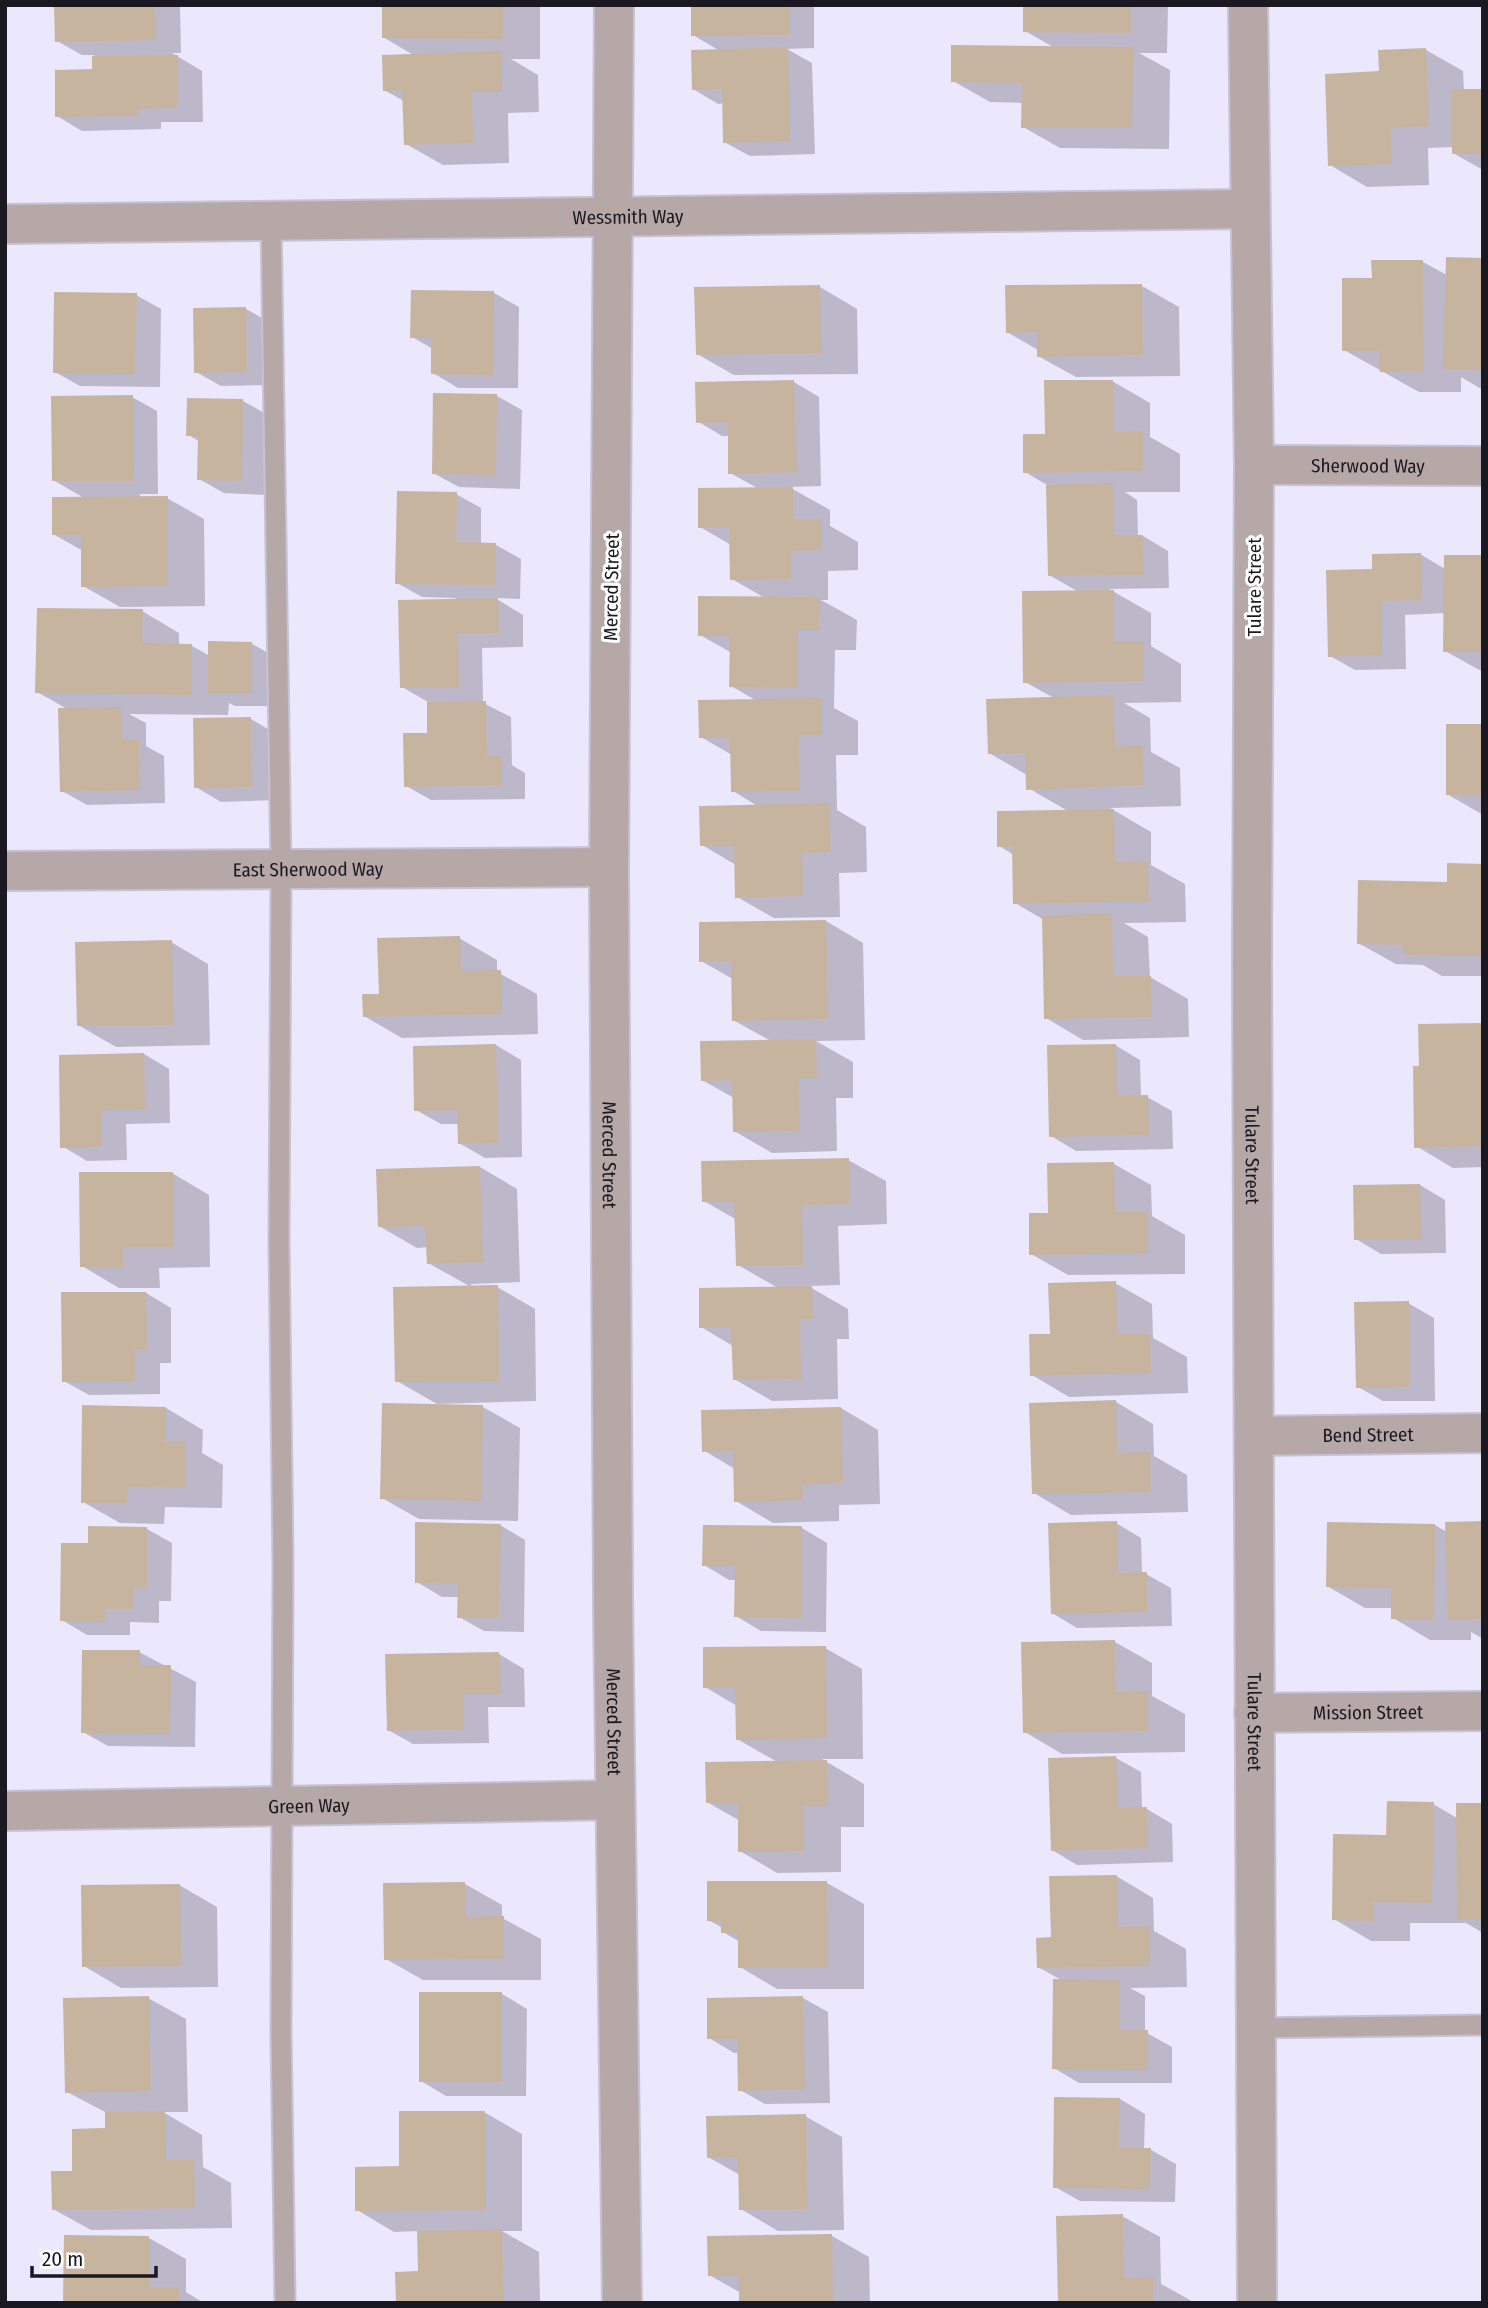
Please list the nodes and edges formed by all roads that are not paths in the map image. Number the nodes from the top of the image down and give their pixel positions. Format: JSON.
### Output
{"nodes":[{"id":1,"x":614,"y":5,"type":"edge"},
{"id":2,"x":1248,"y":5,"type":"edge"},
{"id":3,"x":1250,"y":209,"type":"junction"},
{"id":4,"x":615,"y":216,"type":"junction"},
{"id":5,"x":271,"y":220,"type":"junction"},
{"id":6,"x":5,"y":224,"type":"edge"},
{"id":7,"x":1254,"y":465,"type":"junction"},
{"id":8,"x":1483,"y":467,"type":"edge"},
{"id":9,"x":609,"y":867,"type":"junction"},
{"id":10,"x":281,"y":869,"type":"junction"},
{"id":11,"x":5,"y":871,"type":"edge"},
{"id":12,"x":1483,"y":1433,"type":"edge"},
{"id":13,"x":1254,"y":1436,"type":"junction"},
{"id":14,"x":1483,"y":1711,"type":"edge"},
{"id":15,"x":1254,"y":1713,"type":"junction"},
{"id":16,"x":614,"y":1800,"type":"junction"},
{"id":17,"x":283,"y":1806,"type":"junction"},
{"id":18,"x":5,"y":1811,"type":"edge"},
{"id":19,"x":1483,"y":2025,"type":"edge"},
{"id":20,"x":1255,"y":2028,"type":"junction"},
{"id":21,"x":285,"y":2303,"type":"edge"},
{"id":22,"x":622,"y":2303,"type":"edge"},
{"id":23,"x":1257,"y":2303,"type":"edge"}],
"edges":[{"from":1,"to":4,"type":"street","name":"Merced Street"},
{"from":2,"to":3,"type":"street","name":"Tulare Street"},
{"from":3,"to":4,"type":"street","name":"Wessmith Way"},
{"from":3,"to":7,"type":"street","name":"Tulare Street"},
{"from":4,"to":5,"type":"street","name":"Wessmith Way"},
{"from":4,"to":9,"type":"street","name":"Merced Street"},
{"from":5,"to":6,"type":"street","name":"Wessmith Way"},
{"from":5,"to":10,"type":"lane"},
{"from":7,"to":8,"type":"street","name":"Sherwood Way"},
{"from":7,"to":13,"type":"street","name":"Tulare Street"},
{"from":9,"to":10,"type":"street","name":"East Sherwood Way"},
{"from":9,"to":16,"type":"street","name":"Merced Street"},
{"from":10,"to":11,"type":"street","name":"East Sherwood Way"},
{"from":10,"to":17,"type":"lane"},
{"from":12,"to":13,"type":"street","name":"Bend Street"},
{"from":13,"to":15,"type":"street","name":"Tulare Street"},
{"from":14,"to":15,"type":"street","name":"Mission Street"},
{"from":15,"to":20,"type":"street","name":"Tulare Street"},
{"from":16,"to":17,"type":"street","name":"Green Way"},
{"from":16,"to":22,"type":"street","name":"Merced Street"},
{"from":17,"to":18,"type":"street","name":"Green Way"},
{"from":17,"to":21,"type":"lane"},
{"from":19,"to":20,"type":"lane"},
{"from":20,"to":23,"type":"street","name":"Tulare Street"}]}
